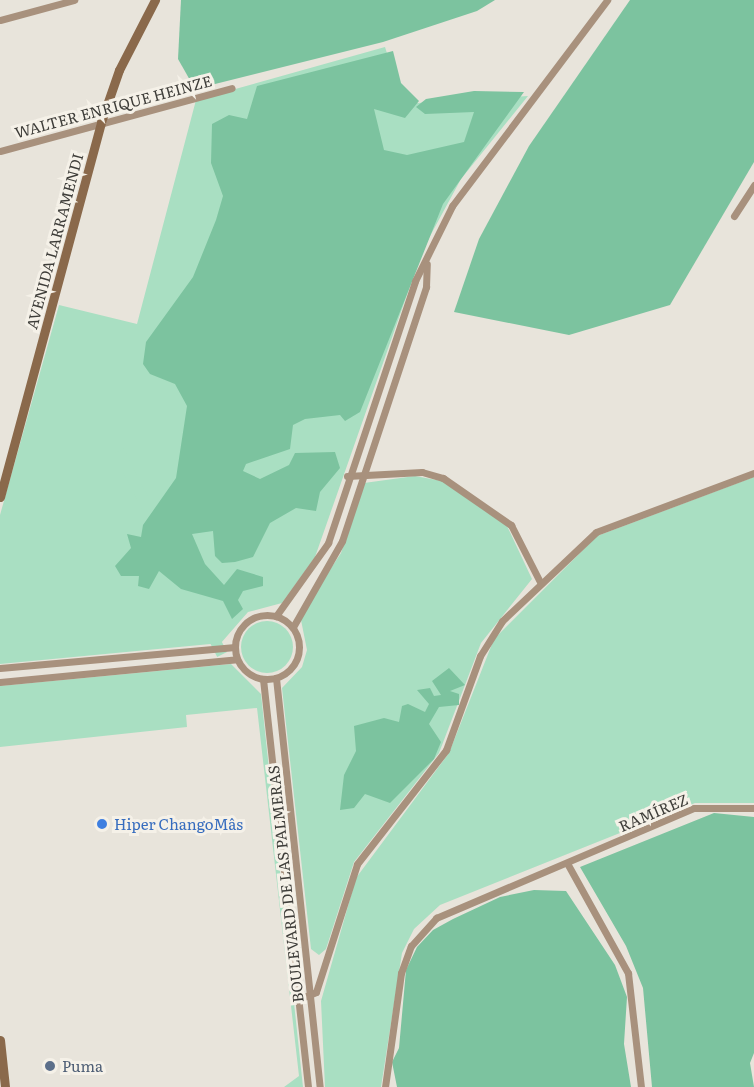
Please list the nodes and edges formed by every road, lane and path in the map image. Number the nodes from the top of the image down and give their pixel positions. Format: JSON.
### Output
{"nodes":[{"id":1,"x":74,"y":0,"type":"edge"},
{"id":2,"x":156,"y":0,"type":"edge"},
{"id":3,"x":607,"y":0,"type":"edge"},
{"id":4,"x":0,"y":20,"type":"edge"},
{"id":5,"x":232,"y":88,"type":"dead end"},
{"id":6,"x":101,"y":122,"type":"junction"},
{"id":7,"x":0,"y":151,"type":"edge"},
{"id":8,"x":754,"y":185,"type":"edge"},
{"id":9,"x":734,"y":216,"type":"dead end"},
{"id":10,"x":427,"y":261,"type":"junction"},
{"id":11,"x":754,"y":473,"type":"edge"},
{"id":12,"x":347,"y":476,"type":"junction"},
{"id":13,"x":3,"y":477,"type":"edge"},
{"id":14,"x":360,"y":479,"type":"junction"},
{"id":15,"x":0,"y":497,"type":"edge"},
{"id":16,"x":540,"y":582,"type":"junction"},
{"id":17,"x":276,"y":616,"type":"junction"},
{"id":18,"x":292,"y":627,"type":"junction"},
{"id":19,"x":234,"y":646,"type":"junction"},
{"id":20,"x":237,"y":659,"type":"junction"},
{"id":21,"x":0,"y":668,"type":"edge"},
{"id":22,"x":276,"y":678,"type":"junction"},
{"id":23,"x":263,"y":679,"type":"junction"},
{"id":24,"x":0,"y":682,"type":"edge"},
{"id":25,"x":754,"y":808,"type":"edge"},
{"id":26,"x":567,"y":863,"type":"junction"},
{"id":27,"x":310,"y":998,"type":"junction"},
{"id":28,"x":299,"y":999,"type":"junction"},
{"id":29,"x":0,"y":1040,"type":"edge"},
{"id":30,"x":2,"y":1071,"type":"edge"},
{"id":31,"x":5,"y":1087,"type":"edge"},
{"id":32,"x":308,"y":1087,"type":"edge"},
{"id":33,"x":320,"y":1087,"type":"edge"},
{"id":34,"x":385,"y":1087,"type":"edge"},
{"id":35,"x":641,"y":1087,"type":"edge"}],
"edges":[{"from":1,"to":4,"type":"street"},
{"from":2,"to":6,"type":"main road","name":"AVENIDA LARRAMENDI"},
{"from":3,"to":10,"type":"street"},
{"from":5,"to":6,"type":"street","name":"WALTER ENRIQUE HEINZE"},
{"from":6,"to":7,"type":"street","name":"WALTER ENRIQUE HEINZE"},
{"from":6,"to":13,"type":"main road","name":"AVENIDA LARRAMENDI"},
{"from":8,"to":9,"type":"street"},
{"from":10,"to":12,"type":"street"},
{"from":10,"to":14,"type":"street"},
{"from":11,"to":16,"type":"street"},
{"from":12,"to":14,"type":"street"},
{"from":12,"to":17,"type":"street"},
{"from":13,"to":15,"type":"main road","name":"AVENIDA LARRAMENDI"},
{"from":14,"to":16,"type":"street"},
{"from":14,"to":18,"type":"street"},
{"from":16,"to":27,"type":"street"},
{"from":17,"to":18,"type":"street"},
{"from":17,"to":19,"type":"street"},
{"from":18,"to":22,"type":"street"},
{"from":19,"to":20,"type":"street"},
{"from":19,"to":21,"type":"street"},
{"from":20,"to":23,"type":"street"},
{"from":20,"to":24,"type":"street"},
{"from":22,"to":23,"type":"street"},
{"from":22,"to":27,"type":"street","name":"BOULEVARD DE LAS PALMERAS"},
{"from":23,"to":28,"type":"street","name":"BOULEVARD DE LAS PALMERAS"},
{"from":25,"to":26,"type":"street","name":"RAMÍREZ"},
{"from":26,"to":34,"type":"street","name":"RAMÍREZ"},
{"from":26,"to":35,"type":"street"},
{"from":27,"to":28,"type":"street"},
{"from":27,"to":33,"type":"street","name":"BOULEVARD DE LAS PALMERAS"},
{"from":28,"to":32,"type":"street","name":"BOULEVARD DE LAS PALMERAS"},
{"from":29,"to":30,"type":"main road"},
{"from":30,"to":31,"type":"main road"}]}
